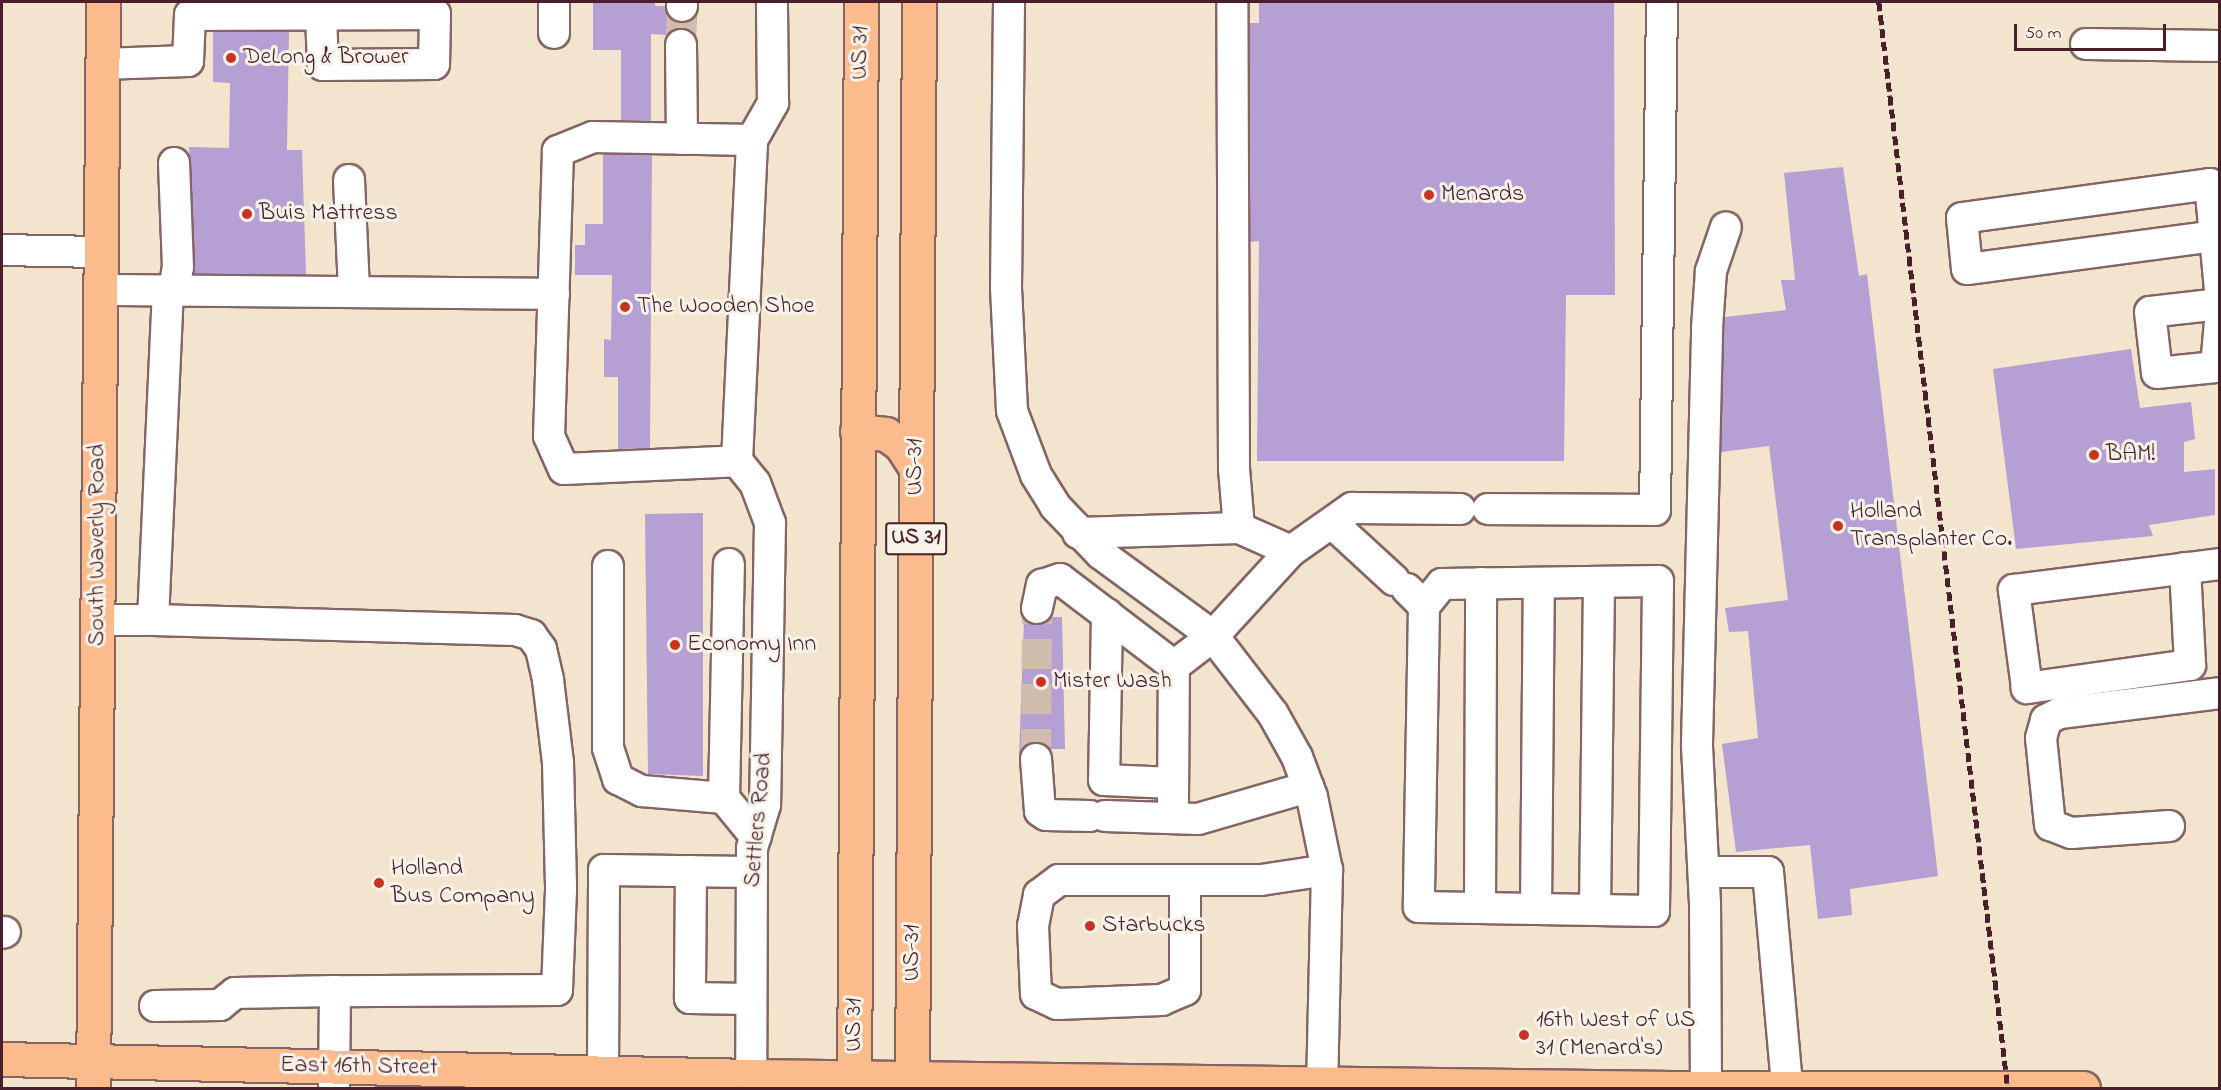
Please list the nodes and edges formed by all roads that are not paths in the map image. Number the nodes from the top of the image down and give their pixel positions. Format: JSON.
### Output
{"nodes":[{"id":1,"x":103,"y":2,"type":"edge"},
{"id":2,"x":554,"y":2,"type":"edge"},
{"id":3,"x":772,"y":2,"type":"edge"},
{"id":4,"x":861,"y":2,"type":"edge"},
{"id":5,"x":919,"y":2,"type":"edge"},
{"id":6,"x":1009,"y":2,"type":"edge"},
{"id":7,"x":1232,"y":2,"type":"edge"},
{"id":8,"x":1662,"y":2,"type":"edge"},
{"id":9,"x":321,"y":15,"type":"dead end"},
{"id":10,"x":554,"y":33,"type":"dead end"},
{"id":11,"x":2086,"y":44,"type":"dead end"},
{"id":12,"x":681,"y":45,"type":"tunnel mouth"},
{"id":13,"x":2220,"y":46,"type":"edge"},
{"id":14,"x":102,"y":64,"type":"junction"},
{"id":15,"x":682,"y":139,"type":"junction"},
{"id":16,"x":752,"y":140,"type":"junction"},
{"id":17,"x":174,"y":163,"type":"dead end"},
{"id":18,"x":349,"y":180,"type":"dead end"},
{"id":19,"x":1726,"y":227,"type":"dead end"},
{"id":20,"x":2215,"y":236,"type":"junction"},
{"id":21,"x":2,"y":250,"type":"edge"},
{"id":22,"x":100,"y":252,"type":"junction"},
{"id":23,"x":100,"y":290,"type":"junction"},
{"id":24,"x":171,"y":290,"type":"junction"},
{"id":25,"x":2220,"y":290,"type":"edge"},
{"id":26,"x":354,"y":292,"type":"junction"},
{"id":27,"x":554,"y":294,"type":"junction"},
{"id":28,"x":2220,"y":304,"type":"edge"},
{"id":29,"x":2220,"y":320,"type":"edge"},
{"id":30,"x":857,"y":431,"type":"junction"},
{"id":31,"x":916,"y":468,"type":"junction"},
{"id":32,"x":746,"y":472,"type":"junction"},
{"id":33,"x":1332,"y":523,"type":"junction"},
{"id":34,"x":1239,"y":528,"type":"junction"},
{"id":35,"x":1078,"y":533,"type":"junction"},
{"id":36,"x":1291,"y":551,"type":"junction"},
{"id":37,"x":729,"y":564,"type":"dead end"},
{"id":38,"x":2220,"y":564,"type":"edge"},
{"id":39,"x":608,"y":566,"type":"dead end"},
{"id":40,"x":2185,"y":568,"type":"junction"},
{"id":41,"x":1599,"y":582,"type":"junction"},
{"id":42,"x":1539,"y":583,"type":"junction"},
{"id":43,"x":1481,"y":584,"type":"junction"},
{"id":44,"x":1408,"y":592,"type":"junction"},
{"id":45,"x":1037,"y":608,"type":"tunnel mouth"},
{"id":46,"x":1107,"y":614,"type":"junction"},
{"id":47,"x":97,"y":620,"type":"junction"},
{"id":48,"x":153,"y":620,"type":"junction"},
{"id":49,"x":1213,"y":636,"type":"junction"},
{"id":50,"x":1174,"y":666,"type":"junction"},
{"id":51,"x":2220,"y":693,"type":"edge"},
{"id":52,"x":1036,"y":759,"type":"tunnel mouth"},
{"id":53,"x":1173,"y":783,"type":"junction"},
{"id":54,"x":1308,"y":787,"type":"junction"},
{"id":55,"x":724,"y":798,"type":"junction"},
{"id":56,"x":1172,"y":818,"type":"junction"},
{"id":57,"x":2169,"y":826,"type":"dead end"},
{"id":58,"x":756,"y":837,"type":"junction"},
{"id":59,"x":1327,"y":870,"type":"junction"},
{"id":60,"x":691,"y":871,"type":"junction"},
{"id":61,"x":752,"y":872,"type":"junction"},
{"id":62,"x":1704,"y":872,"type":"junction"},
{"id":63,"x":1185,"y":882,"type":"junction"},
{"id":64,"x":1480,"y":909,"type":"junction"},
{"id":65,"x":1536,"y":909,"type":"junction"},
{"id":66,"x":1595,"y":910,"type":"junction"},
{"id":67,"x":335,"y":991,"type":"junction"},
{"id":68,"x":750,"y":999,"type":"junction"},
{"id":69,"x":155,"y":1006,"type":"dead end"},
{"id":70,"x":2,"y":1059,"type":"edge"},
{"id":71,"x":93,"y":1075,"type":"edge"},
{"id":72,"x":333,"y":1078,"type":"edge"},
{"id":73,"x":382,"y":1078,"type":"edge"},
{"id":74,"x":583,"y":1078,"type":"edge"},
{"id":75,"x":496,"y":1079,"type":"edge"},
{"id":76,"x":682,"y":1082,"type":"edge"},
{"id":77,"x":751,"y":1082,"type":"edge"},
{"id":78,"x":854,"y":1082,"type":"edge"},
{"id":79,"x":912,"y":1083,"type":"edge"},
{"id":80,"x":1003,"y":1083,"type":"edge"},
{"id":81,"x":1322,"y":1085,"type":"edge"},
{"id":82,"x":1787,"y":1087,"type":"junction"},
{"id":83,"x":1673,"y":1088,"type":"edge"},
{"id":84,"x":1706,"y":1088,"type":"edge"},
{"id":85,"x":2083,"y":1089,"type":"edge"}],
"edges":[{"from":1,"to":14,"type":"main road","name":"South Waverly Road"},
{"from":2,"to":10,"type":"street"},
{"from":3,"to":16,"type":"street"},
{"from":4,"to":30,"type":"main road","name":"US 31","number":"US 31"},
{"from":5,"to":31,"type":"main road","name":"US-31","number":"US 31"},
{"from":6,"to":35,"type":"street"},
{"from":7,"to":34,"type":"street"},
{"from":8,"to":33,"type":"street"},
{"from":9,"to":14,"type":"street"},
{"from":11,"to":13,"type":"street"},
{"from":12,"to":15,"type":"street"},
{"from":14,"to":22,"type":"main road","name":"South Waverly Road"},
{"from":15,"to":16,"type":"street"},
{"from":15,"to":27,"type":"street"},
{"from":16,"to":32,"type":"street"},
{"from":17,"to":24,"type":"street"},
{"from":18,"to":26,"type":"street"},
{"from":19,"to":62,"type":"street"},
{"from":20,"to":20,"type":"street"},
{"from":20,"to":25,"type":"street"},
{"from":21,"to":22,"type":"street"},
{"from":22,"to":23,"type":"main road","name":"South Waverly Road"},
{"from":23,"to":24,"type":"street"},
{"from":23,"to":47,"type":"main road","name":"South Waverly Road"},
{"from":24,"to":26,"type":"street"},
{"from":24,"to":48,"type":"street"},
{"from":26,"to":27,"type":"street"},
{"from":27,"to":32,"type":"street"},
{"from":28,"to":29,"type":"street"},
{"from":30,"to":31,"type":"main road"},
{"from":30,"to":78,"type":"main road","name":"US 31","number":"US 31"},
{"from":31,"to":79,"type":"main road","name":"US-31","number":"US 31"},
{"from":32,"to":58,"type":"street","name":"Settlers Road"},
{"from":33,"to":36,"type":"street"},
{"from":33,"to":44,"type":"street"},
{"from":34,"to":35,"type":"street"},
{"from":34,"to":36,"type":"street"},
{"from":35,"to":49,"type":"street"},
{"from":36,"to":49,"type":"street"},
{"from":37,"to":55,"type":"street"},
{"from":38,"to":40,"type":"street"},
{"from":39,"to":55,"type":"street"},
{"from":40,"to":40,"type":"street"},
{"from":41,"to":42,"type":"street"},
{"from":41,"to":66,"type":"street"},
{"from":41,"to":66,"type":"street"},
{"from":42,"to":43,"type":"street"},
{"from":42,"to":65,"type":"street"},
{"from":43,"to":44,"type":"street"},
{"from":43,"to":64,"type":"street"},
{"from":44,"to":64,"type":"street"},
{"from":45,"to":46,"type":"street"},
{"from":46,"to":50,"type":"street"},
{"from":46,"to":53,"type":"street"},
{"from":47,"to":48,"type":"street"},
{"from":47,"to":71,"type":"main road","name":"South Waverly Road"},
{"from":48,"to":67,"type":"street"},
{"from":49,"to":50,"type":"street"},
{"from":49,"to":54,"type":"street"},
{"from":50,"to":53,"type":"street"},
{"from":51,"to":57,"type":"street"},
{"from":52,"to":56,"type":"street"},
{"from":53,"to":56,"type":"street"},
{"from":54,"to":56,"type":"street"},
{"from":54,"to":59,"type":"street"},
{"from":55,"to":58,"type":"street"},
{"from":58,"to":61,"type":"street","name":"Settlers Road"},
{"from":59,"to":63,"type":"street"},
{"from":59,"to":81,"type":"street"},
{"from":60,"to":61,"type":"street"},
{"from":60,"to":68,"type":"street"},
{"from":60,"to":74,"type":"street"},
{"from":61,"to":68,"type":"street","name":"Settlers Road"},
{"from":62,"to":82,"type":"street"},
{"from":62,"to":84,"type":"street"},
{"from":63,"to":63,"type":"street"},
{"from":64,"to":65,"type":"street"},
{"from":65,"to":66,"type":"street"},
{"from":67,"to":69,"type":"street"},
{"from":67,"to":72,"type":"street"},
{"from":68,"to":77,"type":"street","name":"Settlers Road"},
{"from":70,"to":71,"type":"main road","name":"East 16th Street"},
{"from":71,"to":72,"type":"main road","name":"East 16th Street"},
{"from":72,"to":73,"type":"main road","name":"East 16th Street"},
{"from":73,"to":75,"type":"main road","name":"East 16th Street"},
{"from":74,"to":75,"type":"main road","name":"East 16th Street"},
{"from":74,"to":76,"type":"main road","name":"East 16th Street"},
{"from":76,"to":77,"type":"main road","name":"East 16th Street"},
{"from":77,"to":78,"type":"main road","name":"East 16th Street"},
{"from":78,"to":79,"type":"main road","name":"East 16th Street"},
{"from":79,"to":80,"type":"main road","name":"East 16th Street"},
{"from":80,"to":81,"type":"main road","name":"East 16th Street"},
{"from":81,"to":83,"type":"main road","name":"East 16th Street"},
{"from":82,"to":84,"type":"main road","name":"East 16th Street"},
{"from":82,"to":85,"type":"main road","name":"East 16th Street"},
{"from":83,"to":84,"type":"main road","name":"East 16th Street"}]}
